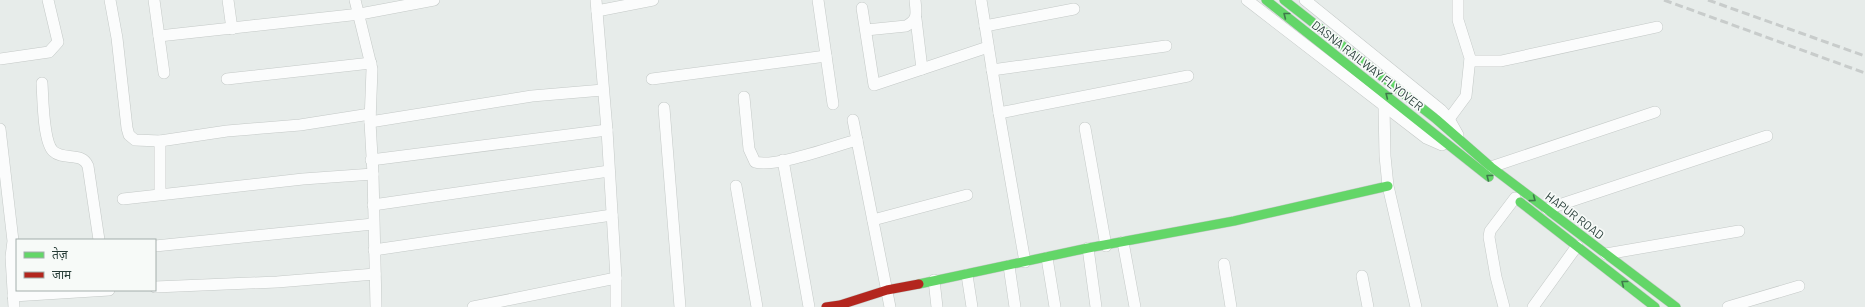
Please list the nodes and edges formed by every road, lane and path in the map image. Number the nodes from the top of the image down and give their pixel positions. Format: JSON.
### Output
{"nodes":[{"id":1,"x":48,"y":0,"type":"edge"},
{"id":2,"x":110,"y":0,"type":"edge"},
{"id":3,"x":154,"y":0,"type":"edge"},
{"id":4,"x":228,"y":0,"type":"edge"},
{"id":5,"x":355,"y":0,"type":"edge"},
{"id":6,"x":434,"y":0,"type":"edge"},
{"id":7,"x":653,"y":0,"type":"edge"},
{"id":8,"x":818,"y":0,"type":"edge"},
{"id":9,"x":915,"y":0,"type":"edge"},
{"id":10,"x":981,"y":0,"type":"edge"},
{"id":11,"x":1246,"y":0,"type":"edge"},
{"id":12,"x":1266,"y":0,"type":"edge"},
{"id":13,"x":1284,"y":0,"type":"edge"},
{"id":14,"x":1305,"y":0,"type":"edge"},
{"id":15,"x":1458,"y":0,"type":"edge"},
{"id":16,"x":596,"y":5,"type":"edge"},
{"id":17,"x":862,"y":8,"type":"dead end"},
{"id":18,"x":1074,"y":9,"type":"dead end"},
{"id":19,"x":360,"y":14,"type":"junction"},
{"id":20,"x":916,"y":19,"type":"junction"},
{"id":21,"x":985,"y":26,"type":"junction"},
{"id":22,"x":1658,"y":27,"type":"dead end"},
{"id":23,"x":232,"y":29,"type":"junction"},
{"id":24,"x":866,"y":30,"type":"junction"},
{"id":25,"x":160,"y":36,"type":"junction"},
{"id":26,"x":1166,"y":46,"type":"dead end"},
{"id":27,"x":988,"y":47,"type":"junction"},
{"id":28,"x":826,"y":56,"type":"junction"},
{"id":29,"x":0,"y":59,"type":"edge"},
{"id":30,"x":1470,"y":61,"type":"junction"},
{"id":31,"x":371,"y":63,"type":"junction"},
{"id":32,"x":922,"y":69,"type":"junction"},
{"id":33,"x":992,"y":70,"type":"junction"},
{"id":34,"x":164,"y":73,"type":"dead end"},
{"id":35,"x":1188,"y":76,"type":"dead end"},
{"id":36,"x":227,"y":79,"type":"dead end"},
{"id":37,"x":652,"y":79,"type":"dead end"},
{"id":38,"x":42,"y":83,"type":"dead end"},
{"id":39,"x":603,"y":90,"type":"junction"},
{"id":40,"x":744,"y":97,"type":"dead end"},
{"id":41,"x":833,"y":104,"type":"dead end"},
{"id":42,"x":1384,"y":106,"type":"junction"},
{"id":43,"x":664,"y":108,"type":"dead end"},
{"id":44,"x":999,"y":112,"type":"junction"},
{"id":45,"x":1655,"y":112,"type":"dead end"},
{"id":46,"x":370,"y":118,"type":"junction"},
{"id":47,"x":1449,"y":119,"type":"junction"},
{"id":48,"x":853,"y":120,"type":"dead end"},
{"id":49,"x":1085,"y":128,"type":"dead end"},
{"id":50,"x":0,"y":129,"type":"edge"},
{"id":51,"x":607,"y":130,"type":"junction"},
{"id":52,"x":1767,"y":136,"type":"dead end"},
{"id":53,"x":857,"y":140,"type":"junction"},
{"id":54,"x":1461,"y":140,"type":"junction"},
{"id":55,"x":160,"y":141,"type":"junction"},
{"id":56,"x":1454,"y":150,"type":"junction"},
{"id":57,"x":372,"y":160,"type":"junction"},
{"id":58,"x":783,"y":160,"type":"junction"},
{"id":59,"x":1491,"y":167,"type":"junction"},
{"id":60,"x":609,"y":171,"type":"junction"},
{"id":61,"x":373,"y":174,"type":"junction"},
{"id":62,"x":1497,"y":184,"type":"dead end"},
{"id":63,"x":736,"y":186,"type":"dead end"},
{"id":64,"x":1388,"y":186,"type":"junction"},
{"id":65,"x":160,"y":194,"type":"junction"},
{"id":66,"x":967,"y":195,"type":"dead end"},
{"id":67,"x":1512,"y":195,"type":"joint"},
{"id":68,"x":122,"y":199,"type":"dead end"},
{"id":69,"x":373,"y":205,"type":"junction"},
{"id":70,"x":5,"y":208,"type":"edge"},
{"id":71,"x":1547,"y":209,"type":"junction"},
{"id":72,"x":612,"y":215,"type":"junction"},
{"id":73,"x":873,"y":220,"type":"junction"},
{"id":74,"x":373,"y":224,"type":"junction"},
{"id":75,"x":1739,"y":231,"type":"dead end"},
{"id":76,"x":99,"y":239,"type":"edge"},
{"id":77,"x":1123,"y":242,"type":"junction"},
{"id":78,"x":156,"y":246,"type":"edge"},
{"id":79,"x":1106,"y":246,"type":"junction"},
{"id":80,"x":1577,"y":246,"type":"junction"},
{"id":81,"x":1088,"y":248,"type":"junction"},
{"id":82,"x":374,"y":250,"type":"junction"},
{"id":83,"x":1606,"y":254,"type":"junction"},
{"id":84,"x":9,"y":257,"type":"edge"},
{"id":85,"x":1046,"y":258,"type":"junction"},
{"id":86,"x":1025,"y":262,"type":"junction"},
{"id":87,"x":1224,"y":264,"type":"dead end"},
{"id":88,"x":1009,"y":266,"type":"junction"},
{"id":89,"x":375,"y":274,"type":"junction"},
{"id":90,"x":967,"y":275,"type":"junction"},
{"id":91,"x":1362,"y":276,"type":"dead end"},
{"id":92,"x":616,"y":278,"type":"junction"},
{"id":93,"x":934,"y":280,"type":"junction"},
{"id":94,"x":1799,"y":286,"type":"dead end"},
{"id":95,"x":156,"y":287,"type":"edge"},
{"id":96,"x":887,"y":290,"type":"junction"},
{"id":97,"x":100,"y":291,"type":"edge"},
{"id":98,"x":14,"y":301,"type":"edge"},
{"id":99,"x":376,"y":307,"type":"edge"},
{"id":100,"x":473,"y":307,"type":"edge"},
{"id":101,"x":616,"y":307,"type":"edge"},
{"id":102,"x":680,"y":307,"type":"edge"},
{"id":103,"x":757,"y":307,"type":"edge"},
{"id":104,"x":809,"y":307,"type":"edge"},
{"id":105,"x":826,"y":307,"type":"edge"},
{"id":106,"x":890,"y":307,"type":"edge"},
{"id":107,"x":936,"y":307,"type":"edge"},
{"id":108,"x":972,"y":307,"type":"edge"},
{"id":109,"x":1015,"y":307,"type":"edge"},
{"id":110,"x":1055,"y":307,"type":"edge"},
{"id":111,"x":1096,"y":307,"type":"edge"},
{"id":112,"x":1134,"y":307,"type":"edge"},
{"id":113,"x":1230,"y":307,"type":"edge"},
{"id":114,"x":1368,"y":307,"type":"edge"},
{"id":115,"x":1416,"y":307,"type":"edge"},
{"id":116,"x":1504,"y":307,"type":"edge"},
{"id":117,"x":1533,"y":307,"type":"edge"},
{"id":118,"x":1655,"y":307,"type":"edge"},
{"id":119,"x":1676,"y":307,"type":"edge"},
{"id":120,"x":1728,"y":307,"type":"edge"}],
"edges":[{"from":1,"to":29,"type":"street"},
{"from":2,"to":55,"type":"street"},
{"from":3,"to":25,"type":"street"},
{"from":4,"to":23,"type":"street"},
{"from":5,"to":19,"type":"street"},
{"from":6,"to":19,"type":"street"},
{"from":7,"to":16,"type":"street"},
{"from":8,"to":28,"type":"street"},
{"from":9,"to":20,"type":"street"},
{"from":10,"to":21,"type":"street"},
{"from":11,"to":42,"type":"street"},
{"from":56,"to":12,"type":"main road","name":"DASNA RAILWAY FLYOVER","one_way":true},
{"from":13,"to":54,"type":"main road","name":"DASNA RAILWAY FLYOVER"},
{"from":14,"to":47,"type":"street"},
{"from":15,"to":30,"type":"street"},
{"from":16,"to":39,"type":"street"},
{"from":17,"to":24,"type":"street"},
{"from":18,"to":21,"type":"street"},
{"from":19,"to":23,"type":"street"},
{"from":19,"to":31,"type":"street"},
{"from":20,"to":24,"type":"street"},
{"from":20,"to":32,"type":"street"},
{"from":21,"to":27,"type":"street"},
{"from":22,"to":30,"type":"street"},
{"from":23,"to":25,"type":"street"},
{"from":24,"to":32,"type":"street"},
{"from":25,"to":34,"type":"street"},
{"from":26,"to":33,"type":"street"},
{"from":27,"to":32,"type":"street"},
{"from":27,"to":33,"type":"street"},
{"from":28,"to":37,"type":"street"},
{"from":28,"to":41,"type":"street"},
{"from":30,"to":47,"type":"street"},
{"from":31,"to":36,"type":"street"},
{"from":31,"to":46,"type":"street"},
{"from":33,"to":44,"type":"street"},
{"from":35,"to":44,"type":"street"},
{"from":38,"to":76,"type":"street"},
{"from":39,"to":46,"type":"street"},
{"from":39,"to":51,"type":"street"},
{"from":40,"to":58,"type":"street"},
{"from":42,"to":56,"type":"street"},
{"from":42,"to":64,"type":"street"},
{"from":43,"to":102,"type":"street"},
{"from":44,"to":86,"type":"street"},
{"from":45,"to":59,"type":"street"},
{"from":46,"to":55,"type":"street"},
{"from":46,"to":57,"type":"street"},
{"from":47,"to":54,"type":"street"},
{"from":48,"to":53,"type":"street"},
{"from":49,"to":79,"type":"street"},
{"from":50,"to":70,"type":"street"},
{"from":51,"to":57,"type":"street"},
{"from":51,"to":60,"type":"street"},
{"from":52,"to":71,"type":"street"},
{"from":53,"to":58,"type":"street"},
{"from":53,"to":73,"type":"street"},
{"from":54,"to":56,"type":"street"},
{"from":54,"to":59,"type":"main road","name":"HAPUR ROAD"},
{"from":55,"to":65,"type":"street"},
{"from":62,"to":56,"type":"main road","one_way":true},
{"from":57,"to":61,"type":"street"},
{"from":58,"to":104,"type":"street"},
{"from":59,"to":71,"type":"main road","name":"HAPUR ROAD","one_way":true},
{"from":60,"to":69,"type":"street"},
{"from":60,"to":72,"type":"street"},
{"from":61,"to":65,"type":"street"},
{"from":61,"to":69,"type":"street"},
{"from":63,"to":103,"type":"street"},
{"from":64,"to":77,"type":"main road"},
{"from":64,"to":115,"type":"street"},
{"from":65,"to":68,"type":"street"},
{"from":66,"to":73,"type":"street"},
{"from":67,"to":80,"type":"main road","name":"HAPUR ROAD"},
{"from":67,"to":116,"type":"street"},
{"from":69,"to":74,"type":"street"},
{"from":70,"to":84,"type":"street"},
{"from":71,"to":83,"type":"main road","name":"HAPUR ROAD"},
{"from":72,"to":82,"type":"street"},
{"from":72,"to":92,"type":"street"},
{"from":73,"to":96,"type":"street"},
{"from":74,"to":78,"type":"street"},
{"from":74,"to":82,"type":"street"},
{"from":75,"to":83,"type":"street"},
{"from":77,"to":79,"type":"main road"},
{"from":77,"to":112,"type":"street"},
{"from":79,"to":81,"type":"main road"},
{"from":80,"to":117,"type":"street"},
{"from":118,"to":80,"type":"main road","name":"HAPUR ROAD","one_way":true},
{"from":81,"to":85,"type":"main road"},
{"from":81,"to":111,"type":"street"},
{"from":82,"to":89,"type":"street"},
{"from":83,"to":119,"type":"main road","name":"HAPUR ROAD"},
{"from":84,"to":98,"type":"street"},
{"from":85,"to":86,"type":"main road"},
{"from":85,"to":110,"type":"street"},
{"from":86,"to":88,"type":"main road"},
{"from":87,"to":113,"type":"street"},
{"from":88,"to":90,"type":"main road"},
{"from":88,"to":109,"type":"street"},
{"from":89,"to":95,"type":"street"},
{"from":89,"to":99,"type":"street"},
{"from":90,"to":93,"type":"main road"},
{"from":90,"to":108,"type":"street"},
{"from":91,"to":114,"type":"street"},
{"from":92,"to":100,"type":"street"},
{"from":92,"to":101,"type":"street"},
{"from":93,"to":96,"type":"main road"},
{"from":93,"to":107,"type":"street"},
{"from":94,"to":120,"type":"street"},
{"from":96,"to":105,"type":"main road"},
{"from":96,"to":106,"type":"street"},
{"from":97,"to":98,"type":"street"}]}
